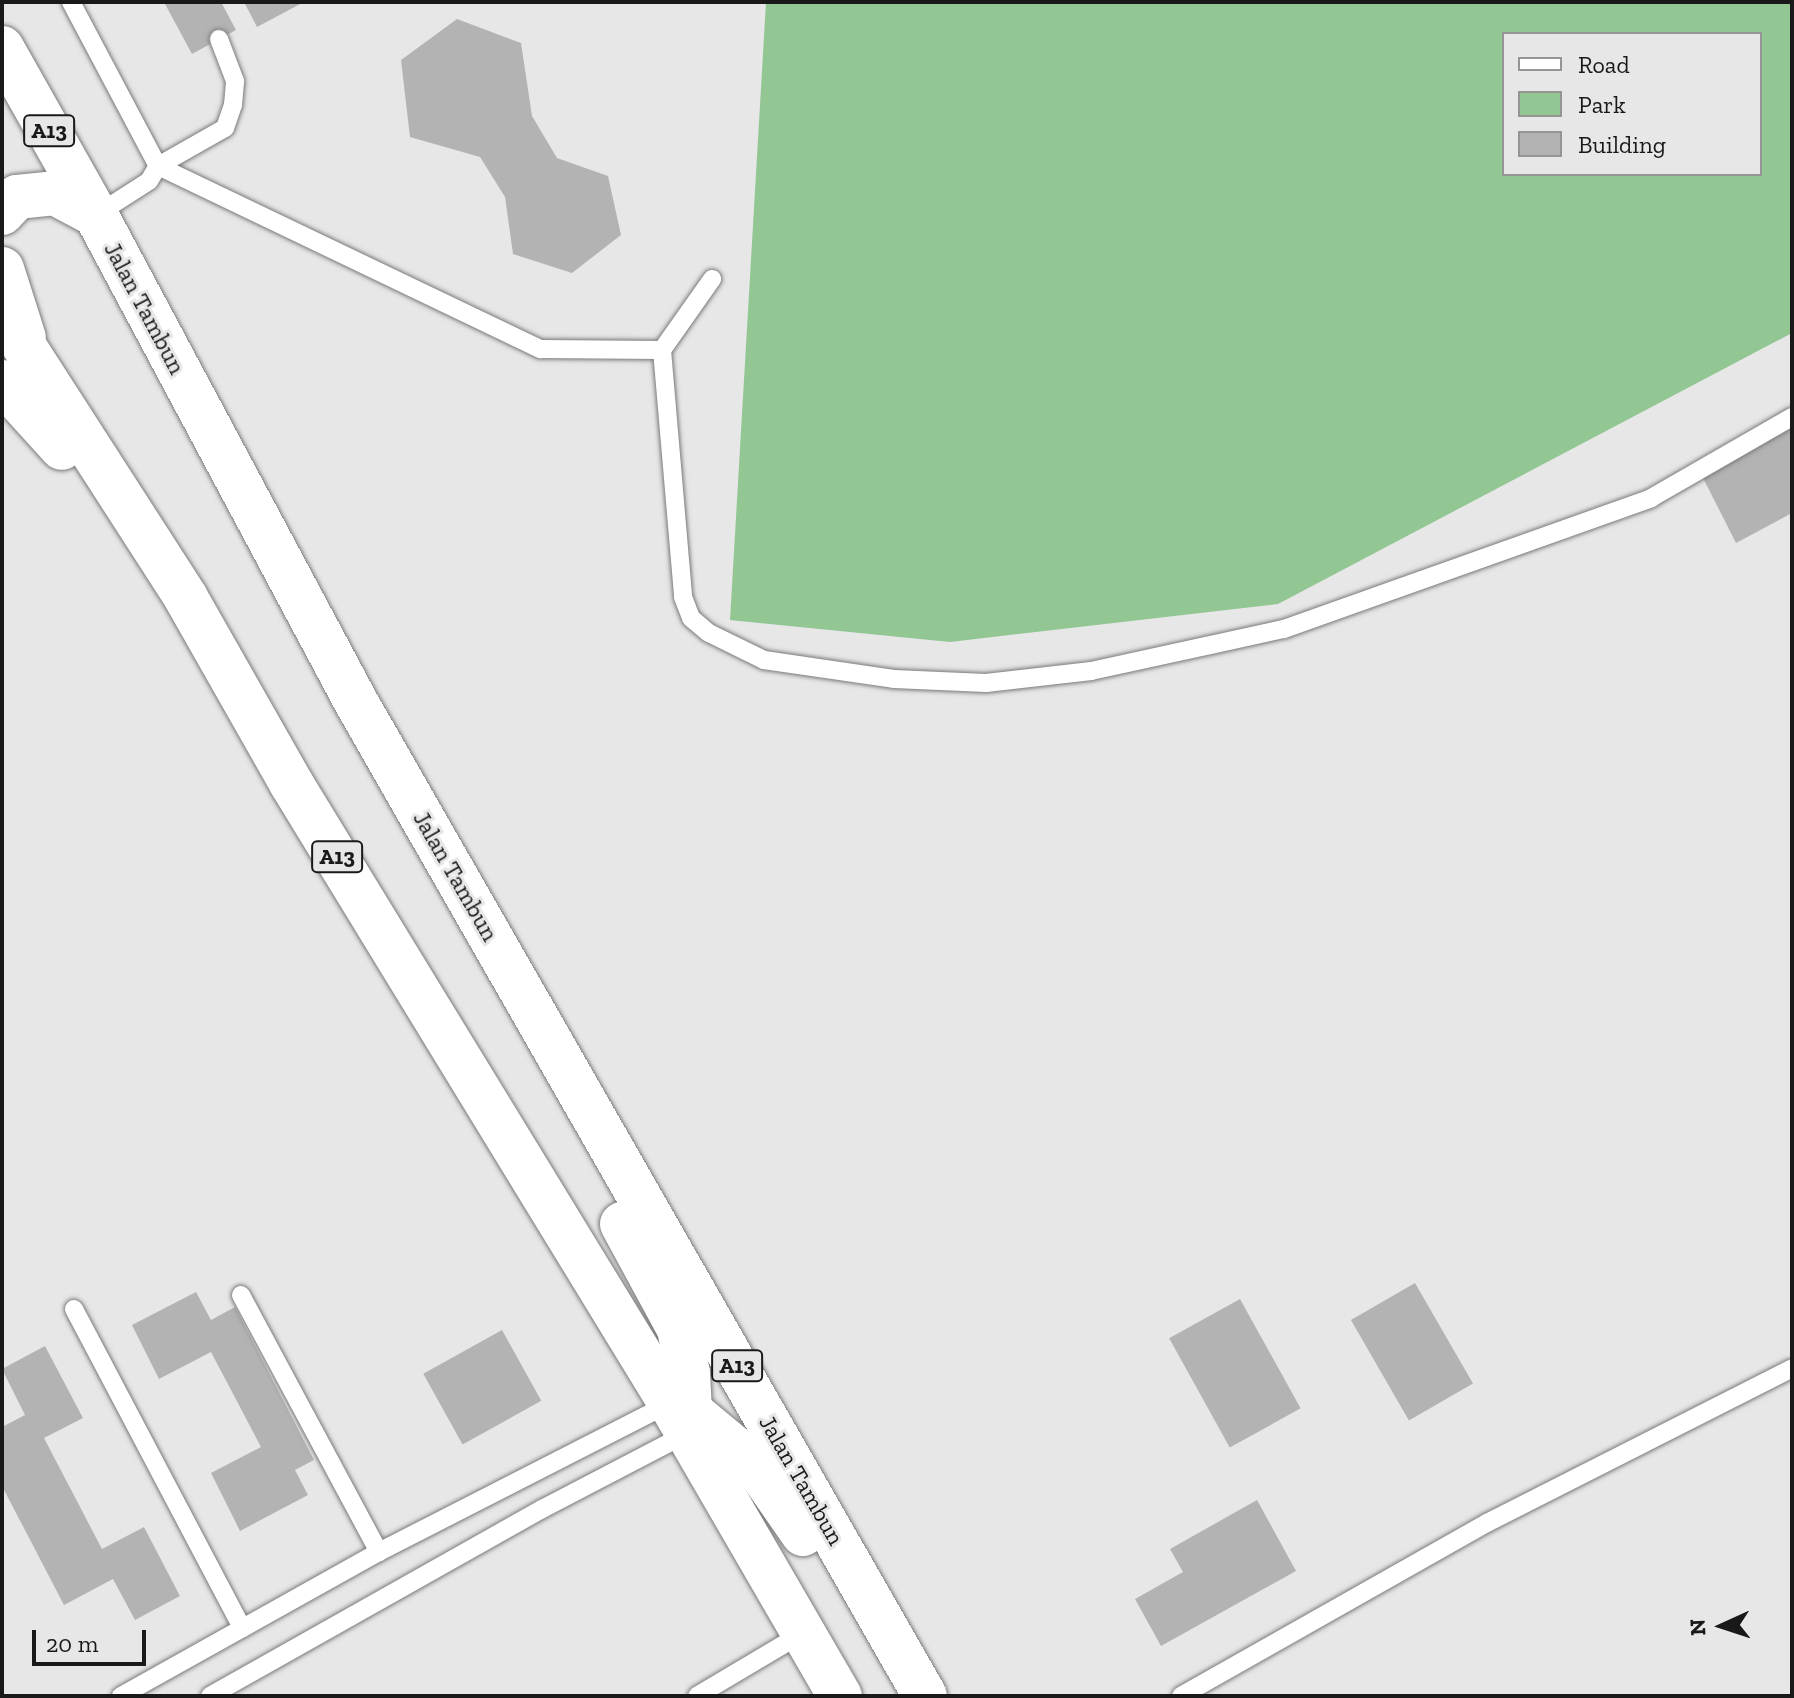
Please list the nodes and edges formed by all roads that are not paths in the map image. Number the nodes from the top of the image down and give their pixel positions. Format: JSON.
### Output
{"nodes":[{"id":1,"x":71,"y":2,"type":"edge"},
{"id":2,"x":219,"y":39,"type":"dead end"},
{"id":3,"x":2,"y":48,"type":"edge"},
{"id":4,"x":158,"y":166,"type":"junction"},
{"id":5,"x":2,"y":213,"type":"edge"},
{"id":6,"x":96,"y":215,"type":"junction"},
{"id":7,"x":2,"y":269,"type":"edge"},
{"id":8,"x":712,"y":279,"type":"dead end"},
{"id":9,"x":2,"y":312,"type":"edge"},
{"id":10,"x":662,"y":350,"type":"junction"},
{"id":11,"x":16,"y":371,"type":"edge"},
{"id":12,"x":1792,"y":417,"type":"edge"},
{"id":13,"x":587,"y":1104,"type":"junction"},
{"id":14,"x":241,"y":1295,"type":"dead end"},
{"id":15,"x":74,"y":1309,"type":"dead end"},
{"id":16,"x":1792,"y":1368,"type":"edge"},
{"id":17,"x":682,"y":1416,"type":"junction"},
{"id":18,"x":379,"y":1552,"type":"junction"},
{"id":19,"x":242,"y":1628,"type":"junction"},
{"id":20,"x":887,"y":1629,"type":"junction"},
{"id":21,"x":803,"y":1633,"type":"junction"},
{"id":22,"x":121,"y":1696,"type":"edge"},
{"id":23,"x":210,"y":1696,"type":"edge"},
{"id":24,"x":697,"y":1696,"type":"edge"},
{"id":25,"x":840,"y":1696,"type":"edge"},
{"id":26,"x":925,"y":1696,"type":"edge"},
{"id":27,"x":1181,"y":1696,"type":"edge"}],
"edges":[{"from":1,"to":4,"type":"lane"},
{"from":2,"to":4,"type":"lane"},
{"from":3,"to":6,"type":"main road","name":"Jalan Tambun","number":"A13"},
{"from":4,"to":6,"type":"lane"},
{"from":4,"to":10,"type":"lane"},
{"from":5,"to":6,"type":"main road"},
{"from":6,"to":13,"type":"main road","name":"Jalan Tambun","number":"A13"},
{"from":7,"to":11,"type":"main road"},
{"from":8,"to":10,"type":"lane"},
{"from":9,"to":11,"type":"main road"},
{"from":10,"to":12,"type":"lane"},
{"from":11,"to":17,"type":"main road","number":"A13"},
{"from":13,"to":17,"type":"main road"},
{"from":13,"to":20,"type":"main road","name":"Jalan Tambun","number":"A13"},
{"from":14,"to":18,"type":"lane"},
{"from":15,"to":19,"type":"lane"},
{"from":16,"to":27,"type":"lane"},
{"from":17,"to":18,"type":"lane"},
{"from":17,"to":20,"type":"main road"},
{"from":17,"to":21,"type":"main road","number":"A13"},
{"from":17,"to":23,"type":"lane"},
{"from":18,"to":19,"type":"lane"},
{"from":19,"to":22,"type":"lane"},
{"from":20,"to":26,"type":"main road","name":"Jalan Tambun","number":"A13"},
{"from":21,"to":24,"type":"lane"},
{"from":21,"to":25,"type":"main road","number":"A13"}]}
